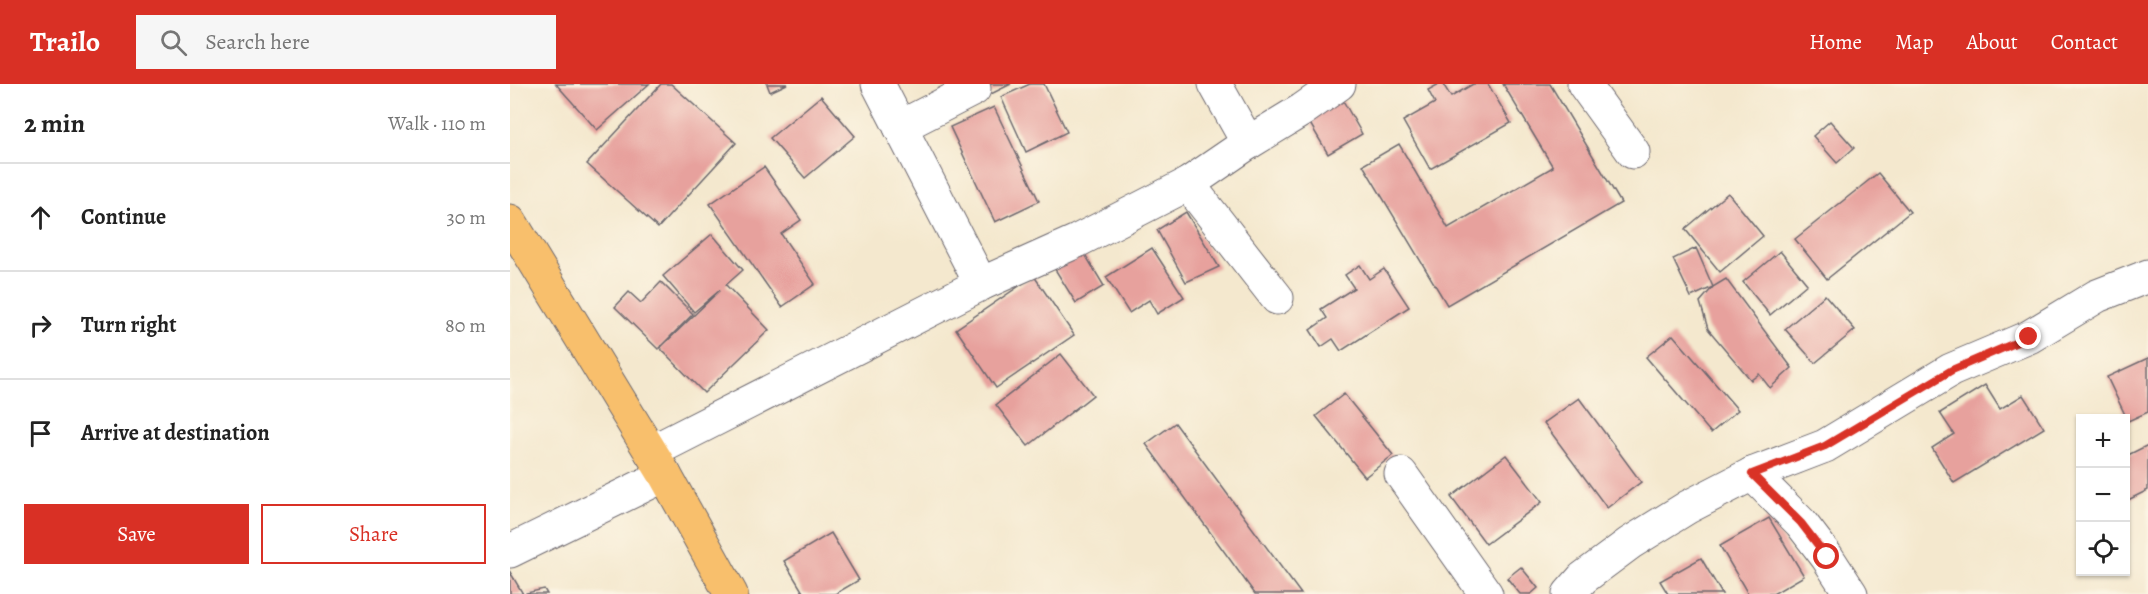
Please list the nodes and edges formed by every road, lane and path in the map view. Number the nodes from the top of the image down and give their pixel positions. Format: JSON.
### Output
{"nodes":[{"id":1,"x":878,"y":84,"type":"edge"},
{"id":2,"x":971,"y":84,"type":"edge"},
{"id":3,"x":1215,"y":84,"type":"edge"},
{"id":4,"x":1339,"y":84,"type":"edge"},
{"id":5,"x":1584,"y":84,"type":"edge"},
{"id":6,"x":900,"y":127,"type":"junction"},
{"id":7,"x":1248,"y":143,"type":"junction"},
{"id":8,"x":1633,"y":152,"type":"dead end"},
{"id":9,"x":1188,"y":184,"type":"junction"},
{"id":10,"x":510,"y":221,"type":"edge"},
{"id":11,"x":2148,"y":276,"type":"edge"},
{"id":12,"x":981,"y":284,"type":"junction"},
{"id":13,"x":1277,"y":298,"type":"dead end"},
{"id":14,"x":658,"y":463,"type":"junction"},
{"id":15,"x":1401,"y":474,"type":"dead end"},
{"id":16,"x":1752,"y":474,"type":"junction"},
{"id":17,"x":510,"y":551,"type":"edge"},
{"id":18,"x":730,"y":594,"type":"edge"},
{"id":19,"x":1486,"y":594,"type":"edge"},
{"id":20,"x":1569,"y":594,"type":"edge"},
{"id":21,"x":1851,"y":594,"type":"edge"}],
"edges":[{"from":1,"to":6,"type":"street"},
{"from":2,"to":6,"type":"street"},
{"from":3,"to":7,"type":"street"},
{"from":4,"to":7,"type":"street"},
{"from":5,"to":8,"type":"street"},
{"from":6,"to":12,"type":"street"},
{"from":7,"to":9,"type":"street"},
{"from":9,"to":12,"type":"street"},
{"from":9,"to":13,"type":"street"},
{"from":10,"to":14,"type":"main road"},
{"from":11,"to":16,"type":"street"},
{"from":12,"to":14,"type":"street"},
{"from":14,"to":17,"type":"street"},
{"from":14,"to":18,"type":"main road"},
{"from":15,"to":19,"type":"street"},
{"from":16,"to":20,"type":"street"},
{"from":16,"to":21,"type":"street"}]}
